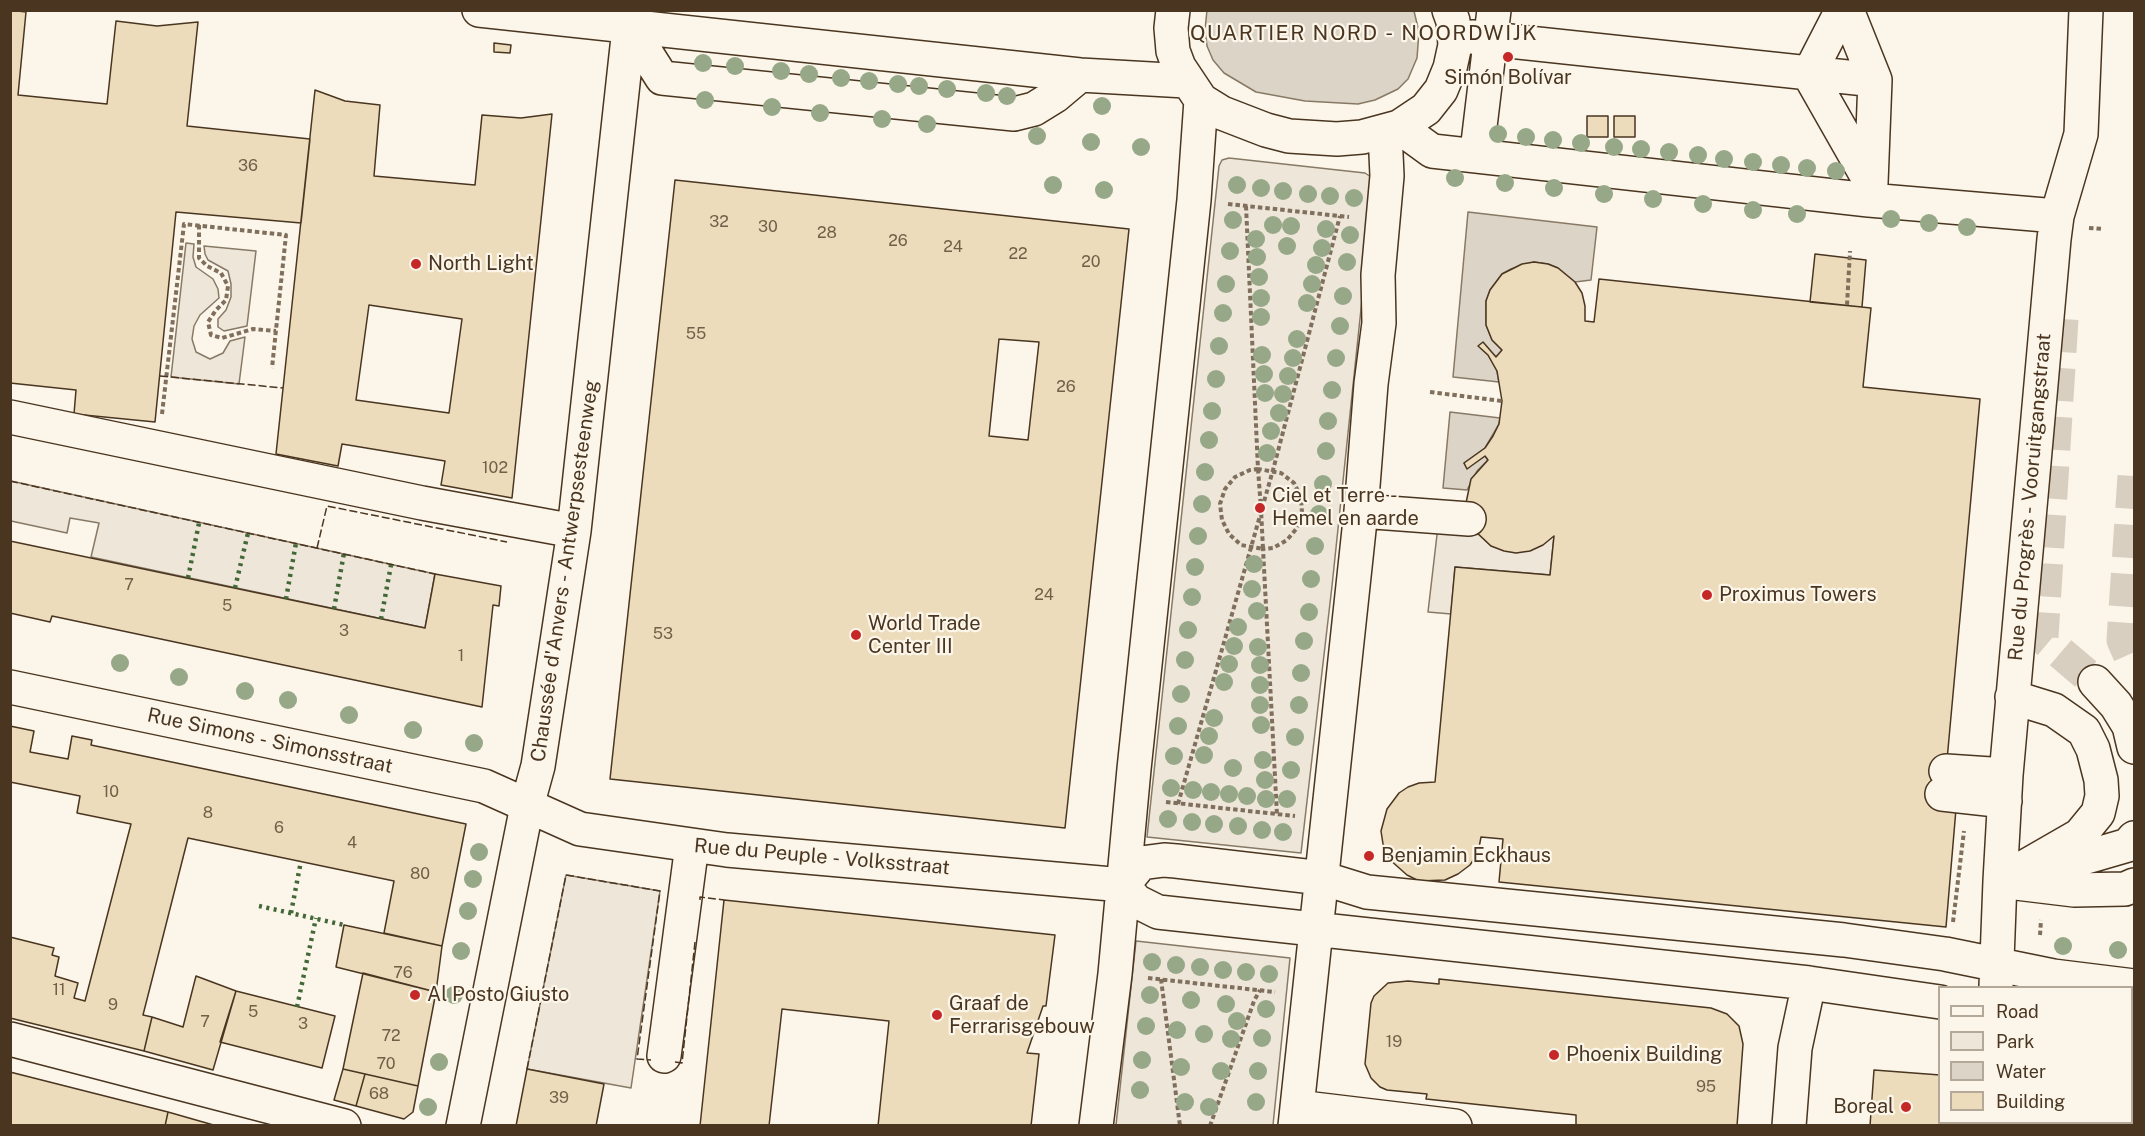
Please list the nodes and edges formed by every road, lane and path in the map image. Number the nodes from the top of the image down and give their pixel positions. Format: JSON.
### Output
{"nodes":[{"id":1,"x":479,"y":10,"type":"edge"},
{"id":2,"x":1173,"y":10,"type":"edge"},
{"id":3,"x":1449,"y":10,"type":"edge"},
{"id":4,"x":1842,"y":10,"type":"edge"},
{"id":5,"x":1847,"y":10,"type":"edge"},
{"id":6,"x":2085,"y":10,"type":"edge"},
{"id":7,"x":630,"y":18,"type":"edge"},
{"id":8,"x":1486,"y":29,"type":"edge"},
{"id":9,"x":1809,"y":74,"type":"junction"},
{"id":10,"x":1080,"y":75,"type":"junction"},
{"id":11,"x":1875,"y":80,"type":"junction"},
{"id":12,"x":1193,"y":90,"type":"junction"},
{"id":13,"x":1392,"y":130,"type":"junction"},
{"id":14,"x":1478,"y":143,"type":"dead end"},
{"id":15,"x":1340,"y":216,"type":"junction"},
{"id":16,"x":2057,"y":216,"type":"junction"},
{"id":17,"x":1358,"y":217,"type":"dead end"},
{"id":18,"x":199,"y":225,"type":"junction"},
{"id":19,"x":1850,"y":251,"type":"dead end"},
{"id":20,"x":1847,"y":305,"type":"dead end"},
{"id":21,"x":276,"y":331,"type":"junction"},
{"id":22,"x":272,"y":368,"type":"dead end"},
{"id":23,"x":1430,"y":392,"type":"dead end"},
{"id":24,"x":1502,"y":401,"type":"dead end"},
{"id":25,"x":10,"y":417,"type":"edge"},
{"id":26,"x":158,"y":447,"type":"junction"},
{"id":27,"x":1258,"y":468,"type":"junction"},
{"id":28,"x":1273,"y":470,"type":"junction"},
{"id":29,"x":1362,"y":501,"type":"junction"},
{"id":30,"x":1261,"y":509,"type":"junction"},
{"id":31,"x":1467,"y":511,"type":"dead end"},
{"id":32,"x":574,"y":531,"type":"junction"},
{"id":33,"x":1250,"y":547,"type":"junction"},
{"id":34,"x":1263,"y":549,"type":"junction"},
{"id":35,"x":2095,"y":682,"type":"tunnel mouth"},
{"id":36,"x":10,"y":687,"type":"edge"},
{"id":37,"x":2012,"y":697,"type":"junction"},
{"id":38,"x":2134,"y":747,"type":"edge"},
{"id":39,"x":1944,"y":782,"type":"dead end"},
{"id":40,"x":2005,"y":788,"type":"junction"},
{"id":41,"x":1159,"y":802,"type":"dead end"},
{"id":42,"x":1178,"y":804,"type":"junction"},
{"id":43,"x":527,"y":806,"type":"junction"},
{"id":44,"x":1277,"y":815,"type":"junction"},
{"id":45,"x":1290,"y":826,"type":"dead end"},
{"id":46,"x":1964,"y":830,"type":"dead end"},
{"id":47,"x":2134,"y":838,"type":"edge"},
{"id":48,"x":692,"y":845,"type":"junction"},
{"id":49,"x":1322,"y":878,"type":"junction"},
{"id":50,"x":2000,"y":881,"type":"junction"},
{"id":51,"x":1123,"y":885,"type":"junction"},
{"id":52,"x":2134,"y":885,"type":"edge"},
{"id":53,"x":1952,"y":928,"type":"dead end"},
{"id":54,"x":1316,"y":929,"type":"junction"},
{"id":55,"x":1997,"y":976,"type":"edge"},
{"id":56,"x":1144,"y":977,"type":"dead end"},
{"id":57,"x":1161,"y":979,"type":"junction"},
{"id":58,"x":1809,"y":982,"type":"junction"},
{"id":59,"x":2134,"y":986,"type":"edge"},
{"id":60,"x":1260,"y":990,"type":"junction"},
{"id":61,"x":1284,"y":993,"type":"dead end"},
{"id":62,"x":1938,"y":1002,"type":"edge"},
{"id":63,"x":10,"y":1039,"type":"edge"},
{"id":64,"x":664,"y":1056,"type":"dead end"},
{"id":65,"x":1296,"y":1116,"type":"edge"},
{"id":66,"x":344,"y":1125,"type":"edge"},
{"id":67,"x":463,"y":1125,"type":"edge"},
{"id":68,"x":1096,"y":1125,"type":"edge"},
{"id":69,"x":1180,"y":1125,"type":"edge"},
{"id":70,"x":1210,"y":1125,"type":"edge"},
{"id":71,"x":1455,"y":1125,"type":"edge"},
{"id":72,"x":1790,"y":1125,"type":"edge"}],
"edges":[{"from":1,"to":7,"type":"street"},
{"from":2,"to":12,"type":"street"},
{"from":3,"to":13,"type":"street"},
{"from":4,"to":9,"type":"street"},
{"from":5,"to":11,"type":"street"},
{"from":6,"to":16,"type":"street","name":"Rue du Progrès - Vooruitgangstraat"},
{"from":7,"to":10,"type":"street"},
{"from":7,"to":10,"type":"street"},
{"from":7,"to":32,"type":"street","name":"Chaussée d'Anvers - Antwerpsesteenweg"},
{"from":8,"to":9,"type":"street"},
{"from":8,"to":14,"type":"street"},
{"from":9,"to":11,"type":"street"},
{"from":9,"to":11,"type":"street"},
{"from":10,"to":12,"type":"street"},
{"from":12,"to":13,"type":"street"},
{"from":12,"to":51,"type":"street"},
{"from":13,"to":16,"type":"street"},
{"from":13,"to":29,"type":"street"},
{"from":15,"to":17,"type":"path"},
{"from":15,"to":27,"type":"path"},
{"from":15,"to":28,"type":"path"},
{"from":16,"to":37,"type":"street","name":"Rue du Progrès - Vooruitgangstraat"},
{"from":18,"to":21,"type":"path"},
{"from":18,"to":21,"type":"path"},
{"from":18,"to":26,"type":"path"},
{"from":19,"to":20,"type":"path"},
{"from":21,"to":22,"type":"path"},
{"from":23,"to":24,"type":"path"},
{"from":25,"to":26,"type":"street"},
{"from":26,"to":32,"type":"street"},
{"from":27,"to":28,"type":"path"},
{"from":27,"to":30,"type":"path"},
{"from":27,"to":33,"type":"path"},
{"from":28,"to":30,"type":"path"},
{"from":28,"to":34,"type":"path"},
{"from":29,"to":31,"type":"street"},
{"from":29,"to":49,"type":"street"},
{"from":30,"to":33,"type":"path"},
{"from":30,"to":34,"type":"path"},
{"from":32,"to":43,"type":"street","name":"Chaussée d'Anvers - Antwerpsesteenweg"},
{"from":33,"to":34,"type":"path"},
{"from":33,"to":42,"type":"path"},
{"from":34,"to":44,"type":"path"},
{"from":35,"to":38,"type":"street"},
{"from":36,"to":43,"type":"street","name":"Rue Simons - Simonsstraat"},
{"from":37,"to":40,"type":"street","name":"Rue du Progrès - Vooruitgangstraat"},
{"from":37,"to":50,"type":"street"},
{"from":39,"to":40,"type":"street"},
{"from":40,"to":50,"type":"street","name":"Rue du Progrès - Vooruitgangstraat"},
{"from":41,"to":42,"type":"path"},
{"from":42,"to":44,"type":"path"},
{"from":43,"to":48,"type":"street","name":"Rue du Peuple - Volksstraat"},
{"from":43,"to":67,"type":"street","name":"Chaussée d'Anvers - Antwerpsesteenweg"},
{"from":44,"to":45,"type":"path"},
{"from":46,"to":53,"type":"path"},
{"from":47,"to":50,"type":"street"},
{"from":48,"to":51,"type":"street","name":"Rue du Peuple - Volksstraat"},
{"from":48,"to":64,"type":"street"},
{"from":49,"to":51,"type":"street"},
{"from":49,"to":54,"type":"street"},
{"from":49,"to":55,"type":"street"},
{"from":50,"to":52,"type":"street"},
{"from":50,"to":55,"type":"street","name":"Rue du Progrès - Vooruitgangstraat"},
{"from":51,"to":54,"type":"street"},
{"from":51,"to":68,"type":"street"},
{"from":54,"to":58,"type":"street"},
{"from":54,"to":65,"type":"street"},
{"from":55,"to":59,"type":"street"},
{"from":56,"to":57,"type":"path"},
{"from":57,"to":60,"type":"path"},
{"from":57,"to":69,"type":"path"},
{"from":58,"to":62,"type":"street"},
{"from":58,"to":72,"type":"street"},
{"from":60,"to":61,"type":"path"},
{"from":60,"to":70,"type":"path"},
{"from":63,"to":66,"type":"street"},
{"from":65,"to":71,"type":"street"}]}
